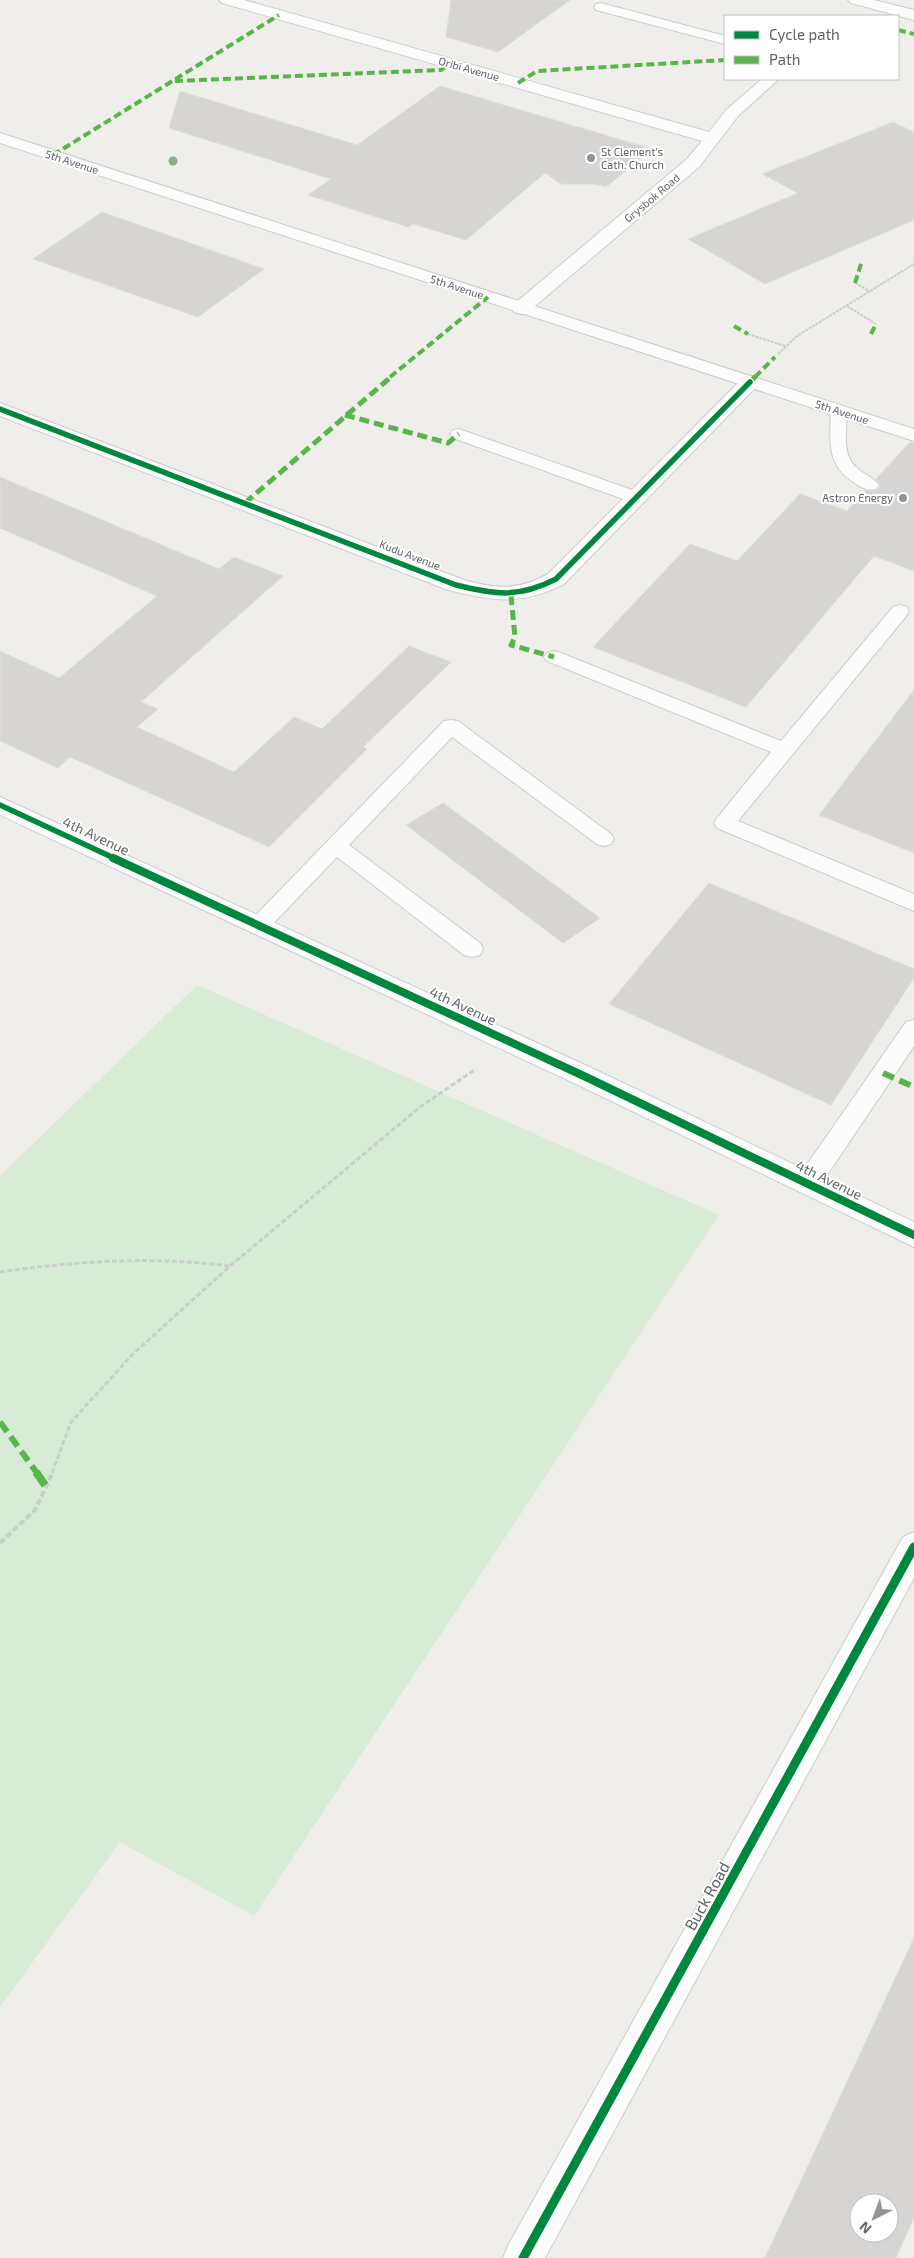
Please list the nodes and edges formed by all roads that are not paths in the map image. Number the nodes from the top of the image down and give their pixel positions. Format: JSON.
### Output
{"nodes":[{"id":1,"x":227,"y":0,"type":"edge"},
{"id":2,"x":860,"y":3,"type":"edge"},
{"id":3,"x":601,"y":7,"type":"dead end"},
{"id":4,"x":914,"y":14,"type":"edge"},
{"id":5,"x":724,"y":40,"type":"edge"},
{"id":6,"x":770,"y":80,"type":"edge"},
{"id":7,"x":0,"y":138,"type":"edge"},
{"id":8,"x":711,"y":138,"type":"junction"},
{"id":9,"x":521,"y":308,"type":"junction"},
{"id":10,"x":750,"y":382,"type":"junction"},
{"id":11,"x":0,"y":409,"type":"edge"},
{"id":12,"x":839,"y":411,"type":"junction"},
{"id":13,"x":459,"y":434,"type":"dead end"},
{"id":14,"x":914,"y":436,"type":"edge"},
{"id":15,"x":870,"y":485,"type":"dead end"},
{"id":16,"x":635,"y":497,"type":"junction"},
{"id":17,"x":900,"y":611,"type":"dead end"},
{"id":18,"x":554,"y":657,"type":"dead end"},
{"id":19,"x":784,"y":750,"type":"junction"},
{"id":20,"x":0,"y":805,"type":"edge"},
{"id":21,"x":604,"y":839,"type":"dead end"},
{"id":22,"x":336,"y":846,"type":"junction"},
{"id":23,"x":914,"y":903,"type":"edge"},
{"id":24,"x":259,"y":925,"type":"junction"},
{"id":25,"x":472,"y":949,"type":"dead end"},
{"id":26,"x":914,"y":1028,"type":"edge"},
{"id":27,"x":808,"y":1183,"type":"junction"},
{"id":28,"x":914,"y":1235,"type":"edge"},
{"id":29,"x":914,"y":1547,"type":"edge"},
{"id":30,"x":523,"y":2258,"type":"edge"}],
"edges":[{"from":1,"to":8,"type":"street","name":"Oribi Avenue"},
{"from":2,"to":4,"type":"street"},
{"from":3,"to":5,"type":"lane"},
{"from":6,"to":8,"type":"street","name":"Grysbok Road"},
{"from":7,"to":9,"type":"street","name":"5th Avenue"},
{"from":8,"to":9,"type":"street","name":"Grysbok Road"},
{"from":9,"to":10,"type":"street","name":"5th Avenue"},
{"from":10,"to":12,"type":"street","name":"5th Avenue"},
{"from":10,"to":16,"type":"street","name":"Kudu Avenue"},
{"from":11,"to":16,"type":"street","name":"Kudu Avenue"},
{"from":12,"to":14,"type":"street","name":"5th Avenue"},
{"from":12,"to":15,"type":"lane"},
{"from":13,"to":16,"type":"lane"},
{"from":17,"to":19,"type":"lane"},
{"from":18,"to":19,"type":"lane"},
{"from":19,"to":23,"type":"lane"},
{"from":20,"to":24,"type":"street","name":"4th Avenue"},
{"from":21,"to":22,"type":"lane"},
{"from":22,"to":24,"type":"lane"},
{"from":22,"to":25,"type":"lane"},
{"from":24,"to":27,"type":"street","name":"4th Avenue"},
{"from":26,"to":27,"type":"lane"},
{"from":27,"to":28,"type":"street","name":"4th Avenue"},
{"from":29,"to":30,"type":"street","name":"Buck Road"}]}
